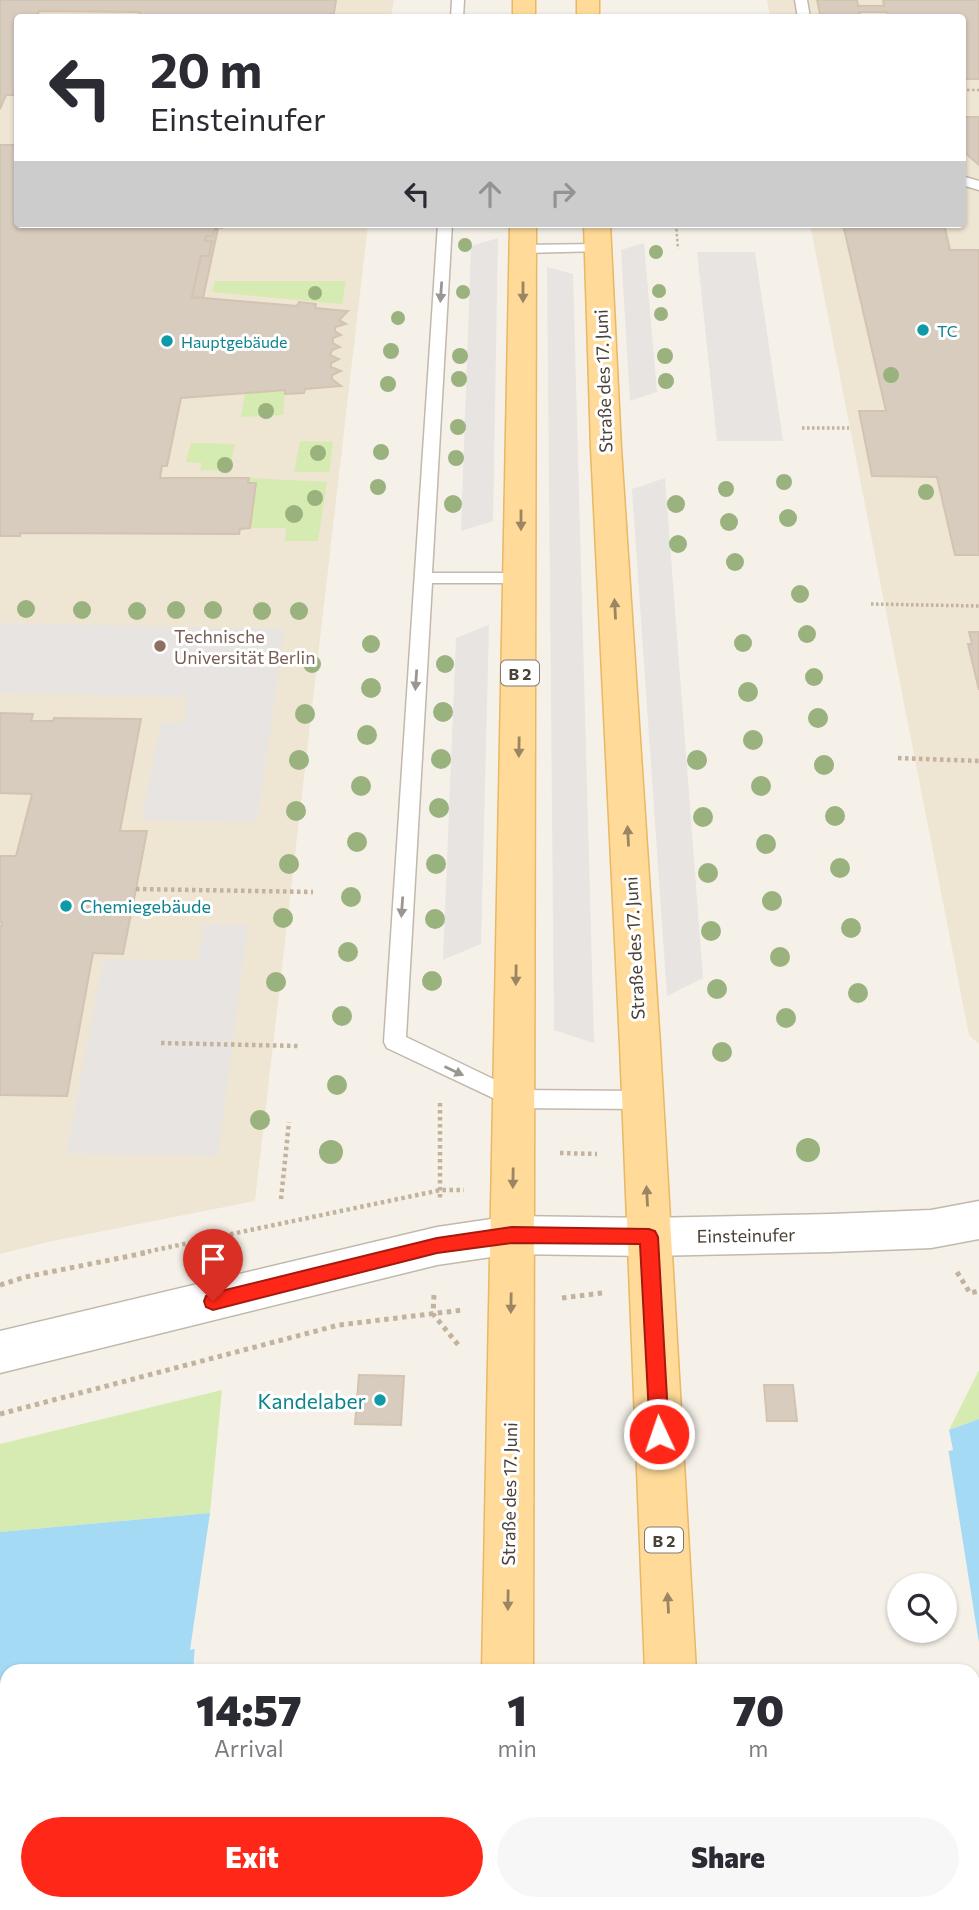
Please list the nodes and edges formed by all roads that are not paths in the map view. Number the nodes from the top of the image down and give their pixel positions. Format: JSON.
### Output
{"nodes":[{"id":1,"x":445,"y":228,"type":"edge"},
{"id":2,"x":523,"y":236,"type":"edge"},
{"id":3,"x":597,"y":236,"type":"edge"},
{"id":4,"x":423,"y":578,"type":"junction"},
{"id":5,"x":521,"y":578,"type":"junction"},
{"id":6,"x":514,"y":1099,"type":"junction"},
{"id":7,"x":642,"y":1100,"type":"junction"},
{"id":8,"x":979,"y":1220,"type":"edge"},
{"id":9,"x":512,"y":1235,"type":"junction"},
{"id":10,"x":649,"y":1237,"type":"junction"},
{"id":11,"x":0,"y":1352,"type":"edge"},
{"id":12,"x":507,"y":1664,"type":"edge"},
{"id":13,"x":671,"y":1664,"type":"edge"}],
"edges":[{"from":1,"to":4,"type":"lane","one_way":true},
{"from":2,"to":3,"type":"lane"},
{"from":2,"to":5,"type":"main road","name":"Straße des 17. Juni","number":"B 2","one_way":true},
{"from":7,"to":3,"type":"main road","name":"Straße des 17. Juni","number":"B 2","one_way":true},
{"from":4,"to":5,"type":"lane"},
{"from":4,"to":6,"type":"lane","one_way":true},
{"from":5,"to":6,"type":"main road","name":"Straße des 17. Juni","number":"B 2","one_way":true},
{"from":6,"to":7,"type":"lane"},
{"from":6,"to":9,"type":"main road","name":"Straße des 17. Juni","number":"B 2","one_way":true},
{"from":10,"to":7,"type":"main road","name":"Straße des 17. Juni","number":"B 2","one_way":true},
{"from":8,"to":10,"type":"street","name":"Einsteinufer"},
{"from":9,"to":10,"type":"street","name":"Einsteinufer"},
{"from":9,"to":11,"type":"street","name":"Einsteinufer"},
{"from":9,"to":12,"type":"main road","name":"Straße des 17. Juni","number":"B 2","one_way":true},
{"from":13,"to":10,"type":"main road","name":"Straße des 17. Juni","number":"B 2","one_way":true}]}
